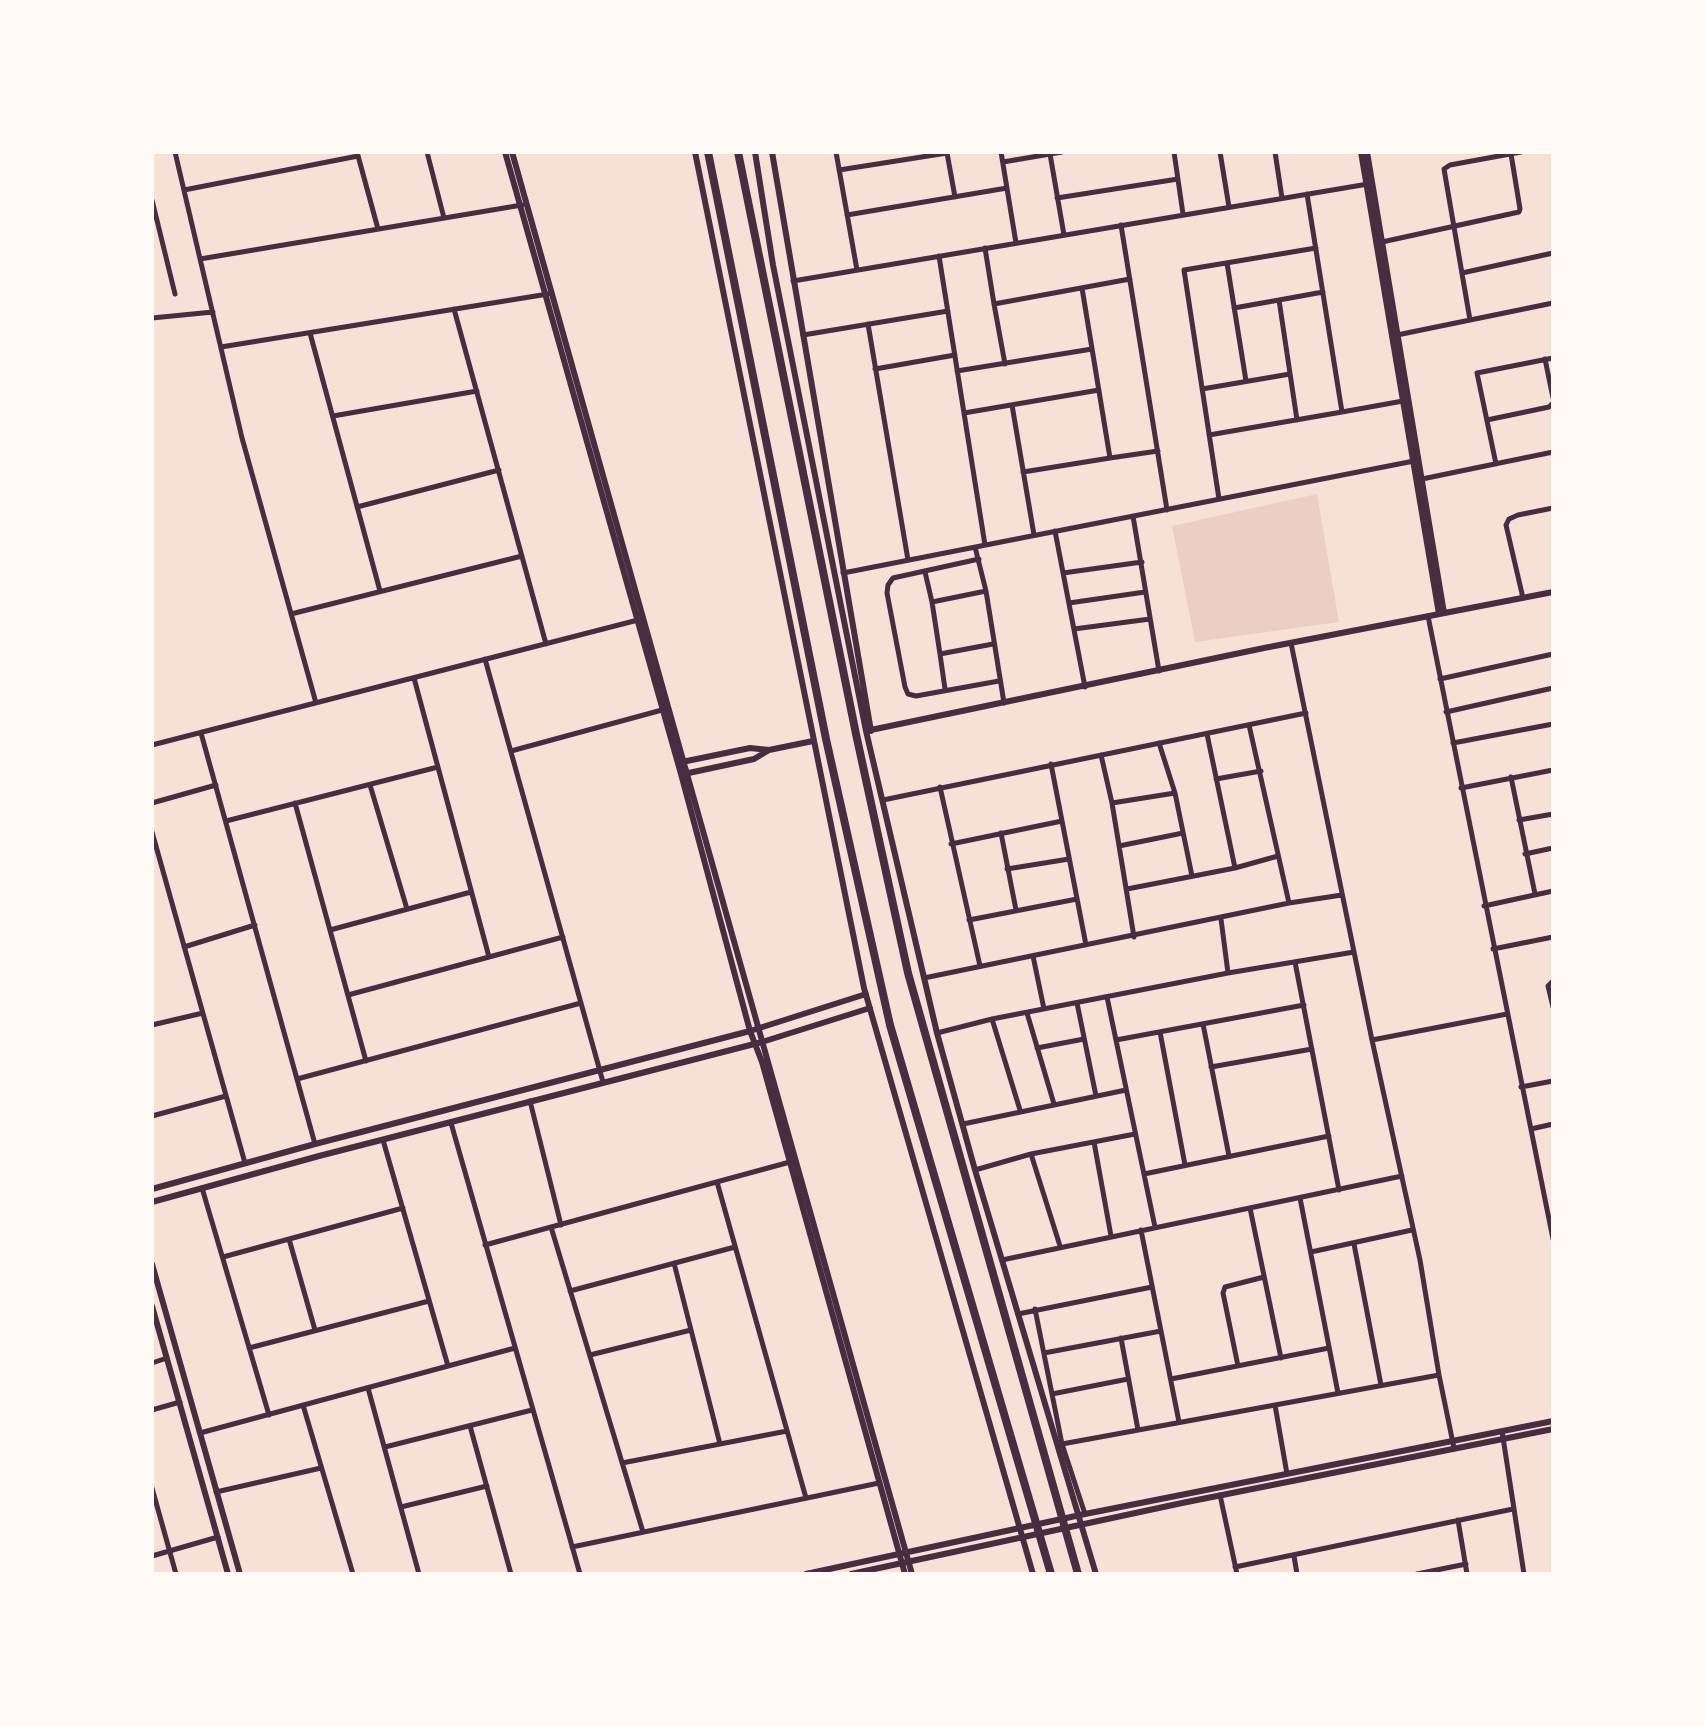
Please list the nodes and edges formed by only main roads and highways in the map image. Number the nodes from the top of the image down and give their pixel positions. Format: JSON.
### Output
{"nodes":[{"id":1,"x":708,"y":152,"type":"edge"},
{"id":2,"x":738,"y":152,"type":"edge"},
{"id":3,"x":1051,"y":1574,"type":"edge"},
{"id":4,"x":1078,"y":1574,"type":"edge"}],
"edges":[{"from":1,"to":3,"type":"highway"},
{"from":2,"to":4,"type":"highway"}]}
